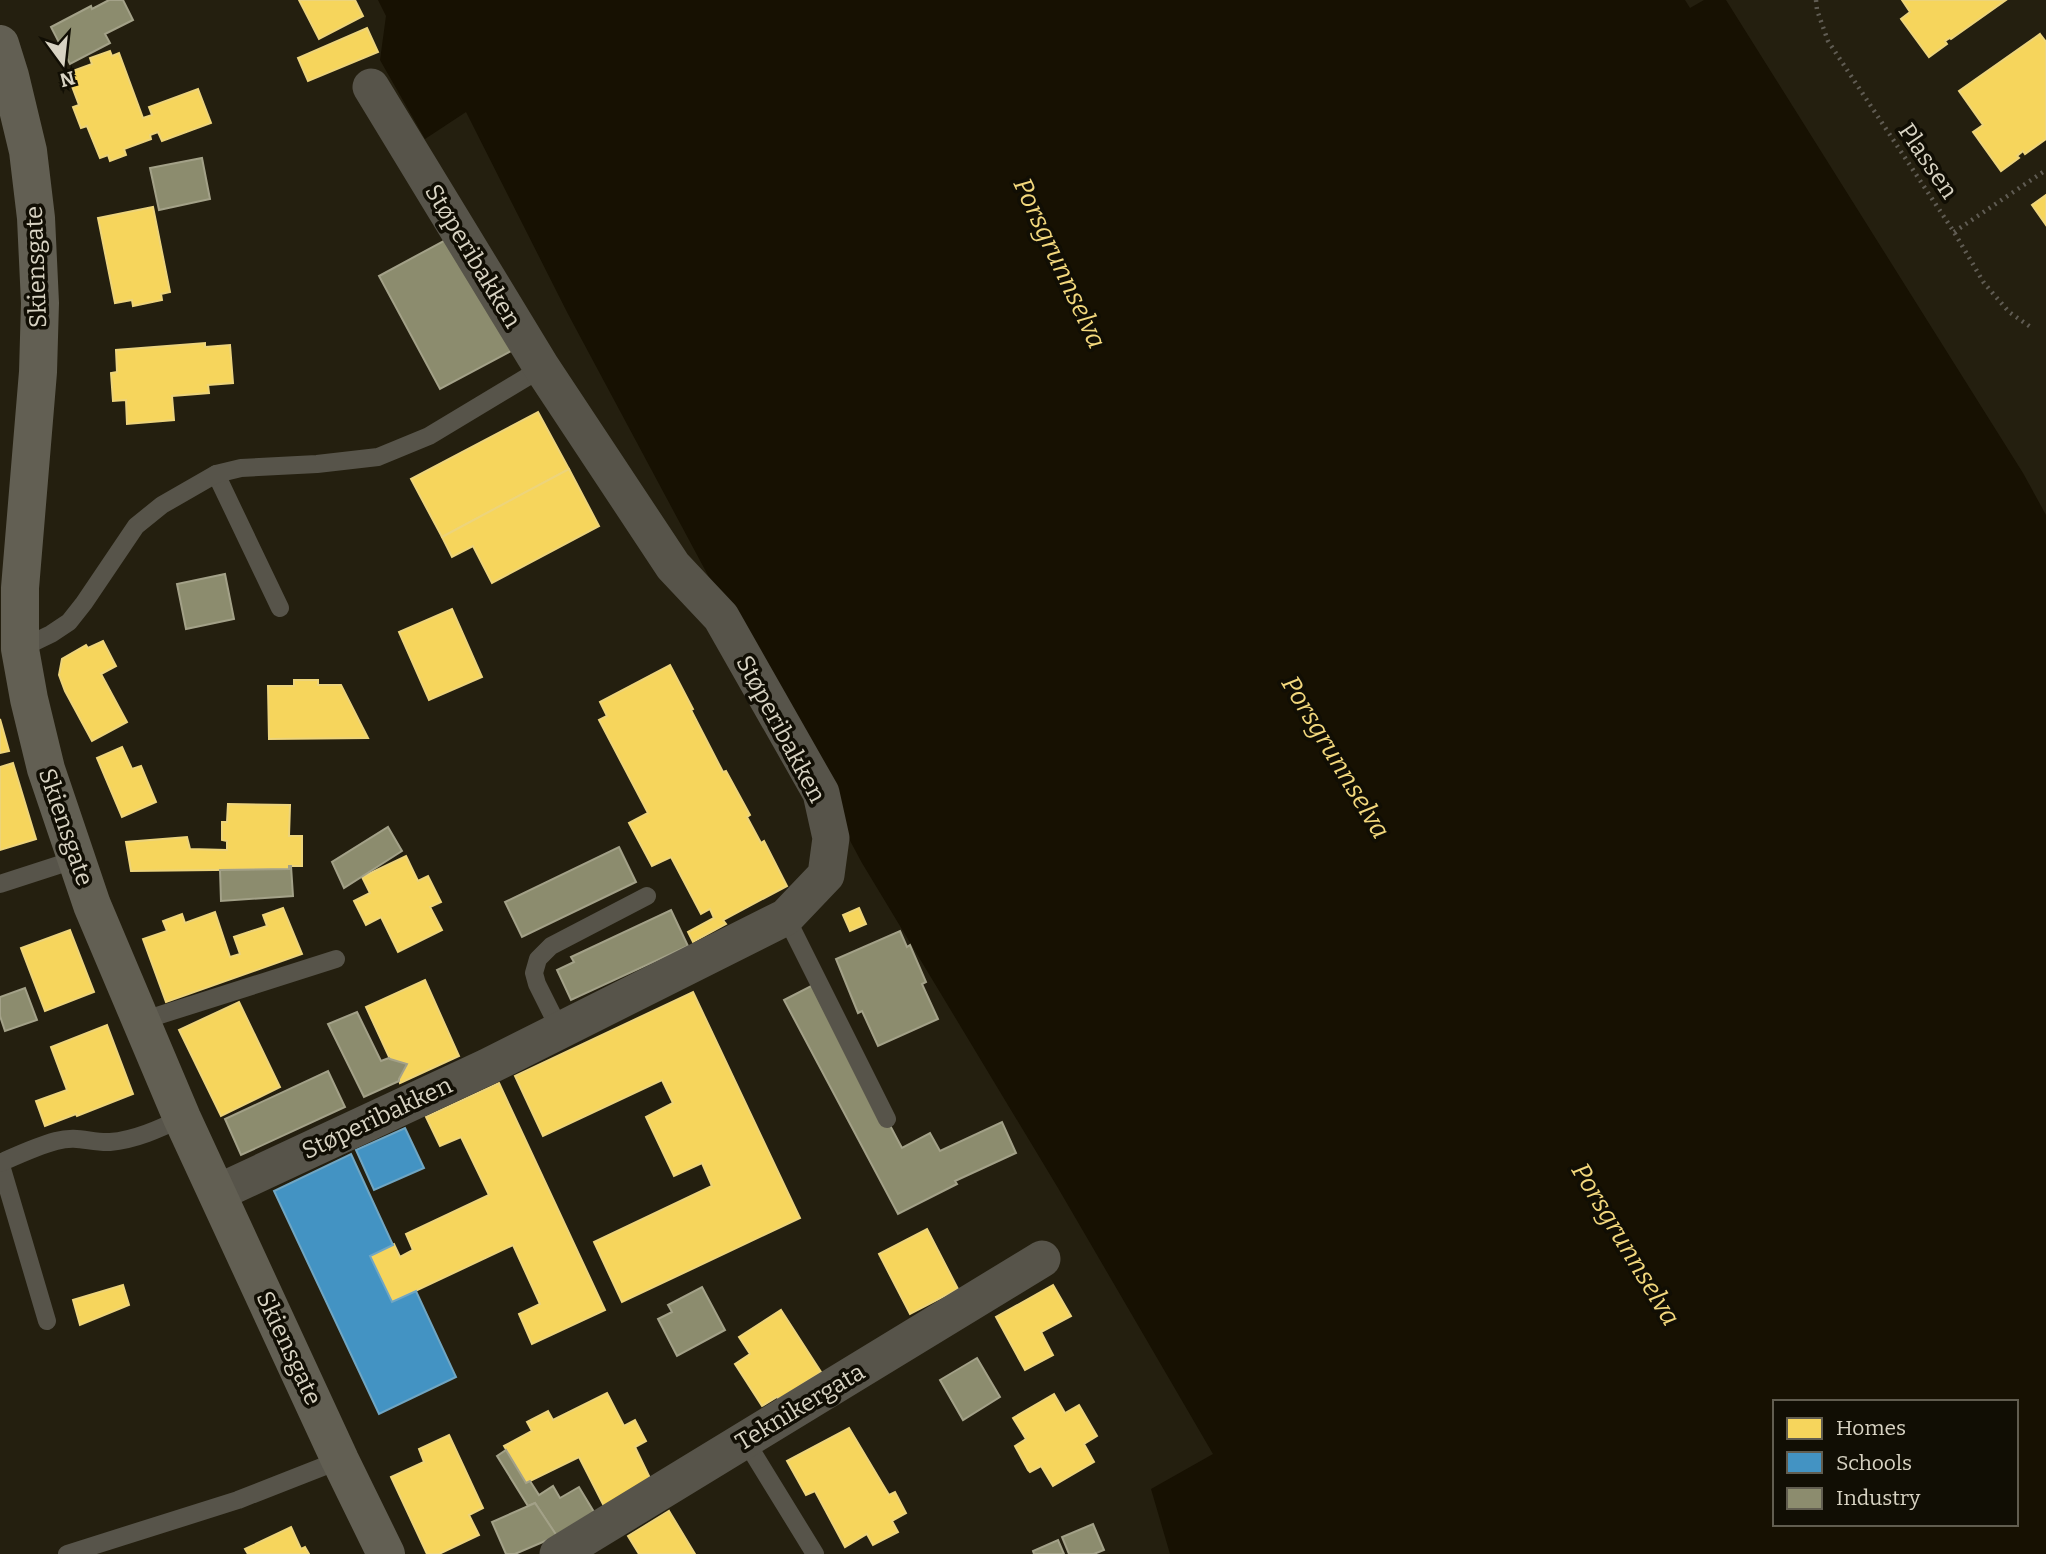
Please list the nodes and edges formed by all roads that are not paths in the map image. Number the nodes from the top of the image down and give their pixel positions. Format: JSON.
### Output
{"nodes":[{"id":1,"x":0,"y":44,"type":"edge"},
{"id":2,"x":371,"y":87,"type":"dead end"},
{"id":3,"x":541,"y":368,"type":"junction"},
{"id":4,"x":216,"y":474,"type":"junction"},
{"id":5,"x":280,"y":608,"type":"dead end"},
{"id":6,"x":10,"y":650,"type":"edge"},
{"id":7,"x":77,"y":859,"type":"junction"},
{"id":8,"x":0,"y":884,"type":"edge"},
{"id":9,"x":647,"y":896,"type":"dead end"},
{"id":10,"x":786,"y":917,"type":"junction"},
{"id":11,"x":336,"y":959,"type":"dead end"},
{"id":12,"x":141,"y":1021,"type":"junction"},
{"id":13,"x":560,"y":1030,"type":"junction"},
{"id":14,"x":182,"y":1118,"type":"junction"},
{"id":15,"x":887,"y":1119,"type":"dead end"},
{"id":16,"x":0,"y":1162,"type":"edge"},
{"id":17,"x":217,"y":1193,"type":"junction"},
{"id":18,"x":1042,"y":1259,"type":"dead end"},
{"id":19,"x":47,"y":1321,"type":"dead end"},
{"id":20,"x":745,"y":1440,"type":"junction"},
{"id":21,"x":340,"y":1460,"type":"junction"},
{"id":22,"x":67,"y":1554,"type":"edge"},
{"id":23,"x":386,"y":1554,"type":"edge"},
{"id":24,"x":558,"y":1554,"type":"edge"},
{"id":25,"x":815,"y":1554,"type":"edge"}],
"edges":[{"from":1,"to":6,"type":"street","name":"Skiensgate"},
{"from":2,"to":3,"type":"street","name":"Støperibakken"},
{"from":3,"to":4,"type":"lane"},
{"from":3,"to":10,"type":"street","name":"Støperibakken"},
{"from":4,"to":5,"type":"lane"},
{"from":4,"to":6,"type":"lane"},
{"from":6,"to":7,"type":"street","name":"Skiensgate"},
{"from":7,"to":8,"type":"lane"},
{"from":7,"to":12,"type":"street","name":"Skiensgate"},
{"from":9,"to":13,"type":"lane"},
{"from":10,"to":13,"type":"street","name":"Støperibakken"},
{"from":10,"to":15,"type":"lane"},
{"from":11,"to":12,"type":"lane"},
{"from":12,"to":14,"type":"street","name":"Skiensgate"},
{"from":13,"to":17,"type":"street","name":"Støperibakken"},
{"from":14,"to":16,"type":"lane"},
{"from":14,"to":17,"type":"street","name":"Skiensgate"},
{"from":16,"to":19,"type":"lane"},
{"from":17,"to":21,"type":"street","name":"Skiensgate"},
{"from":18,"to":20,"type":"street","name":"Teknikergata"},
{"from":20,"to":24,"type":"street","name":"Teknikergata"},
{"from":20,"to":25,"type":"lane"},
{"from":21,"to":22,"type":"lane"},
{"from":21,"to":23,"type":"street","name":"Skiensgate"}]}
